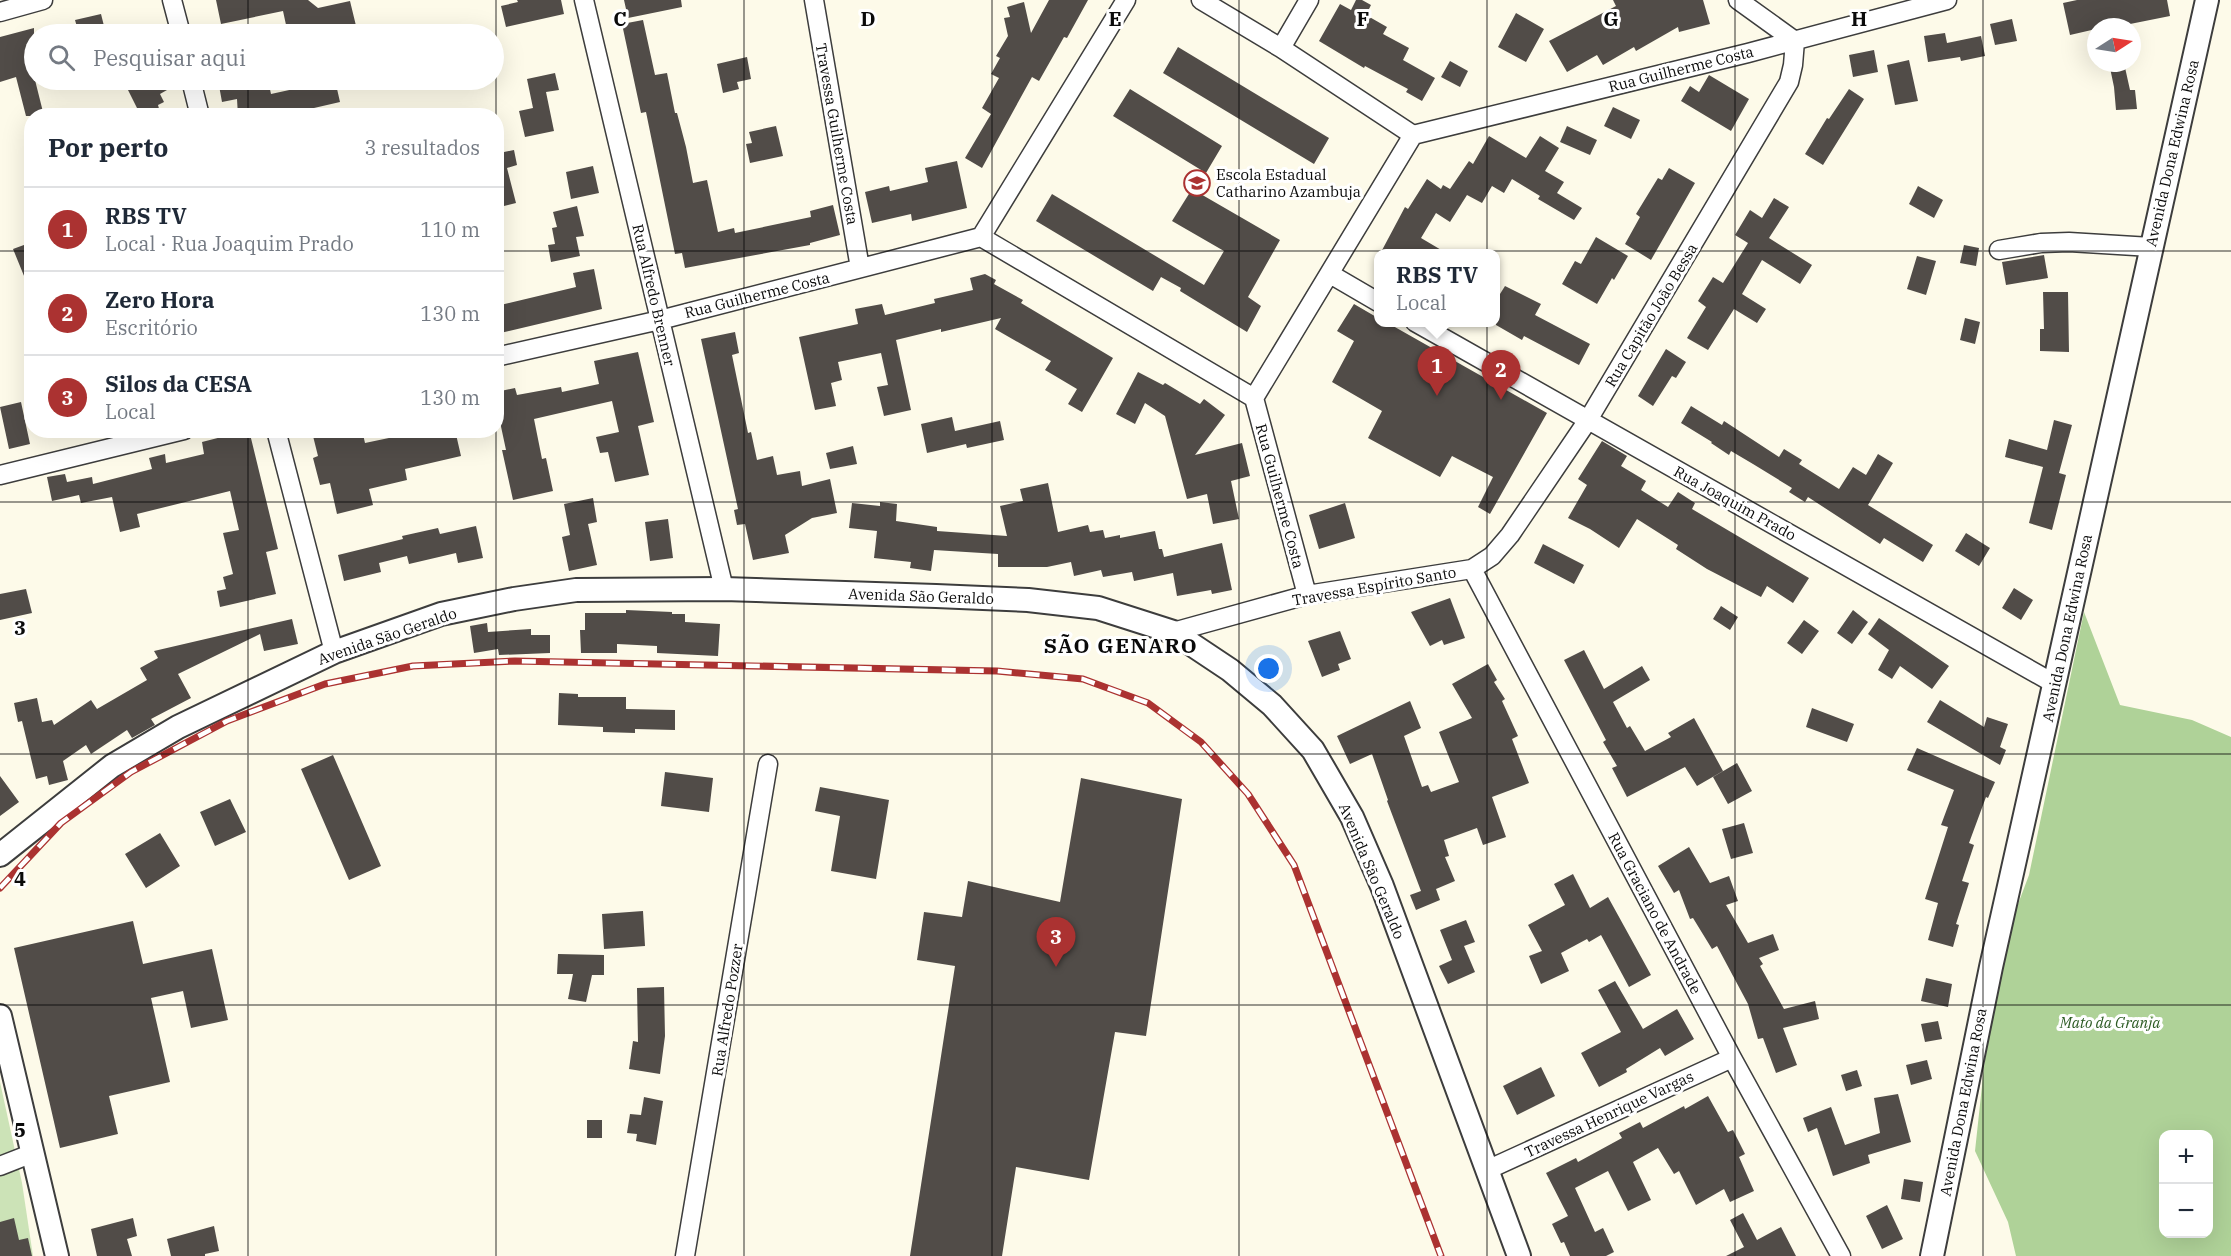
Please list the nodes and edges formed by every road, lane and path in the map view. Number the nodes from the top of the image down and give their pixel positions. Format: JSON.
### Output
{"nodes":[{"id":1,"x":43,"y":0,"type":"edge"},
{"id":2,"x":172,"y":0,"type":"edge"},
{"id":3,"x":584,"y":0,"type":"edge"},
{"id":4,"x":814,"y":0,"type":"edge"},
{"id":5,"x":1125,"y":0,"type":"edge"},
{"id":6,"x":1201,"y":0,"type":"edge"},
{"id":7,"x":1309,"y":0,"type":"edge"},
{"id":8,"x":1738,"y":0,"type":"edge"},
{"id":9,"x":1947,"y":0,"type":"edge"},
{"id":10,"x":2207,"y":0,"type":"edge"},
{"id":11,"x":0,"y":12,"type":"edge"},
{"id":12,"x":178,"y":24,"type":"edge"},
{"id":13,"x":1795,"y":41,"type":"junction"},
{"id":14,"x":1281,"y":48,"type":"junction"},
{"id":15,"x":194,"y":90,"type":"edge"},
{"id":16,"x":198,"y":108,"type":"edge"},
{"id":17,"x":1413,"y":135,"type":"junction"},
{"id":18,"x":981,"y":237,"type":"junction"},
{"id":19,"x":2151,"y":247,"type":"junction"},
{"id":20,"x":1999,"y":250,"type":"dead end"},
{"id":21,"x":860,"y":268,"type":"junction"},
{"id":22,"x":1330,"y":274,"type":"junction"},
{"id":23,"x":1374,"y":300,"type":"edge"},
{"id":24,"x":660,"y":320,"type":"junction"},
{"id":25,"x":1424,"y":327,"type":"edge"},
{"id":26,"x":504,"y":355,"type":"edge"},
{"id":27,"x":1254,"y":398,"type":"junction"},
{"id":28,"x":1588,"y":420,"type":"junction"},
{"id":29,"x":152,"y":438,"type":"edge"},
{"id":30,"x":278,"y":438,"type":"edge"},
{"id":31,"x":0,"y":476,"type":"edge"},
{"id":32,"x":1472,"y":569,"type":"junction"},
{"id":33,"x":724,"y":589,"type":"junction"},
{"id":34,"x":1307,"y":595,"type":"junction"},
{"id":35,"x":1173,"y":632,"type":"junction"},
{"id":36,"x":334,"y":652,"type":"junction"},
{"id":37,"x":2055,"y":684,"type":"junction"},
{"id":38,"x":768,"y":764,"type":"dead end"},
{"id":39,"x":0,"y":855,"type":"edge"},
{"id":40,"x":0,"y":1016,"type":"edge"},
{"id":41,"x":1732,"y":1058,"type":"junction"},
{"id":42,"x":33,"y":1153,"type":"junction"},
{"id":43,"x":0,"y":1166,"type":"edge"},
{"id":44,"x":1487,"y":1170,"type":"junction"},
{"id":45,"x":57,"y":1256,"type":"edge"},
{"id":46,"x":686,"y":1256,"type":"edge"},
{"id":47,"x":1519,"y":1256,"type":"edge"},
{"id":48,"x":1841,"y":1256,"type":"edge"},
{"id":49,"x":1932,"y":1256,"type":"edge"}],
"edges":[{"from":1,"to":11,"type":"street"},
{"from":2,"to":12,"type":"street"},
{"from":3,"to":24,"type":"street","name":"Rua Alfredo Brenner"},
{"from":4,"to":21,"type":"street","name":"Travessa Guilherme Costa"},
{"from":5,"to":18,"type":"street"},
{"from":6,"to":14,"type":"street"},
{"from":7,"to":14,"type":"street"},
{"from":8,"to":13,"type":"street"},
{"from":9,"to":13,"type":"street","name":"Rua Guilherme Costa"},
{"from":10,"to":19,"type":"street","name":"Avenida Dona Edwina Rosa"},
{"from":13,"to":17,"type":"street","name":"Rua Guilherme Costa"},
{"from":13,"to":28,"type":"street","name":"Rua Capitão João Bessa"},
{"from":14,"to":17,"type":"street"},
{"from":15,"to":16,"type":"street"},
{"from":17,"to":22,"type":"street"},
{"from":18,"to":21,"type":"street","name":"Rua Guilherme Costa"},
{"from":18,"to":27,"type":"street"},
{"from":19,"to":20,"type":"street"},
{"from":19,"to":37,"type":"street","name":"Avenida Dona Edwina Rosa"},
{"from":21,"to":24,"type":"street","name":"Rua Guilherme Costa"},
{"from":22,"to":23,"type":"street"},
{"from":22,"to":27,"type":"street"},
{"from":24,"to":26,"type":"street","name":"Rua Guilherme Costa"},
{"from":24,"to":33,"type":"street","name":"Rua Alfredo Brenner"},
{"from":25,"to":28,"type":"street","name":"Rua Joaquim Prado"},
{"from":27,"to":34,"type":"street","name":"Rua Guilherme Costa"},
{"from":28,"to":32,"type":"street","name":"Rua Capitão João Bessa"},
{"from":28,"to":37,"type":"street","name":"Rua Joaquim Prado"},
{"from":29,"to":31,"type":"street"},
{"from":30,"to":36,"type":"street"},
{"from":32,"to":34,"type":"street","name":"Travessa Espírito Santo"},
{"from":32,"to":41,"type":"street","name":"Rua Graciano de Andrade"},
{"from":33,"to":35,"type":"street","name":"Avenida São Geraldo"},
{"from":33,"to":36,"type":"street","name":"Avenida São Geraldo"},
{"from":34,"to":35,"type":"street","name":"Travessa Espírito Santo"},
{"from":35,"to":44,"type":"street","name":"Avenida São Geraldo"},
{"from":36,"to":39,"type":"street","name":"Avenida São Geraldo"},
{"from":37,"to":49,"type":"street","name":"Avenida Dona Edwina Rosa"},
{"from":38,"to":46,"type":"street","name":"Rua Alfredo Pozzer"},
{"from":40,"to":42,"type":"street"},
{"from":41,"to":44,"type":"street","name":"Travessa Henrique Vargas"},
{"from":41,"to":48,"type":"street","name":"Rua Graciano de Andrade"},
{"from":42,"to":43,"type":"street"},
{"from":42,"to":45,"type":"street"},
{"from":44,"to":47,"type":"street","name":"Avenida São Geraldo"}]}
